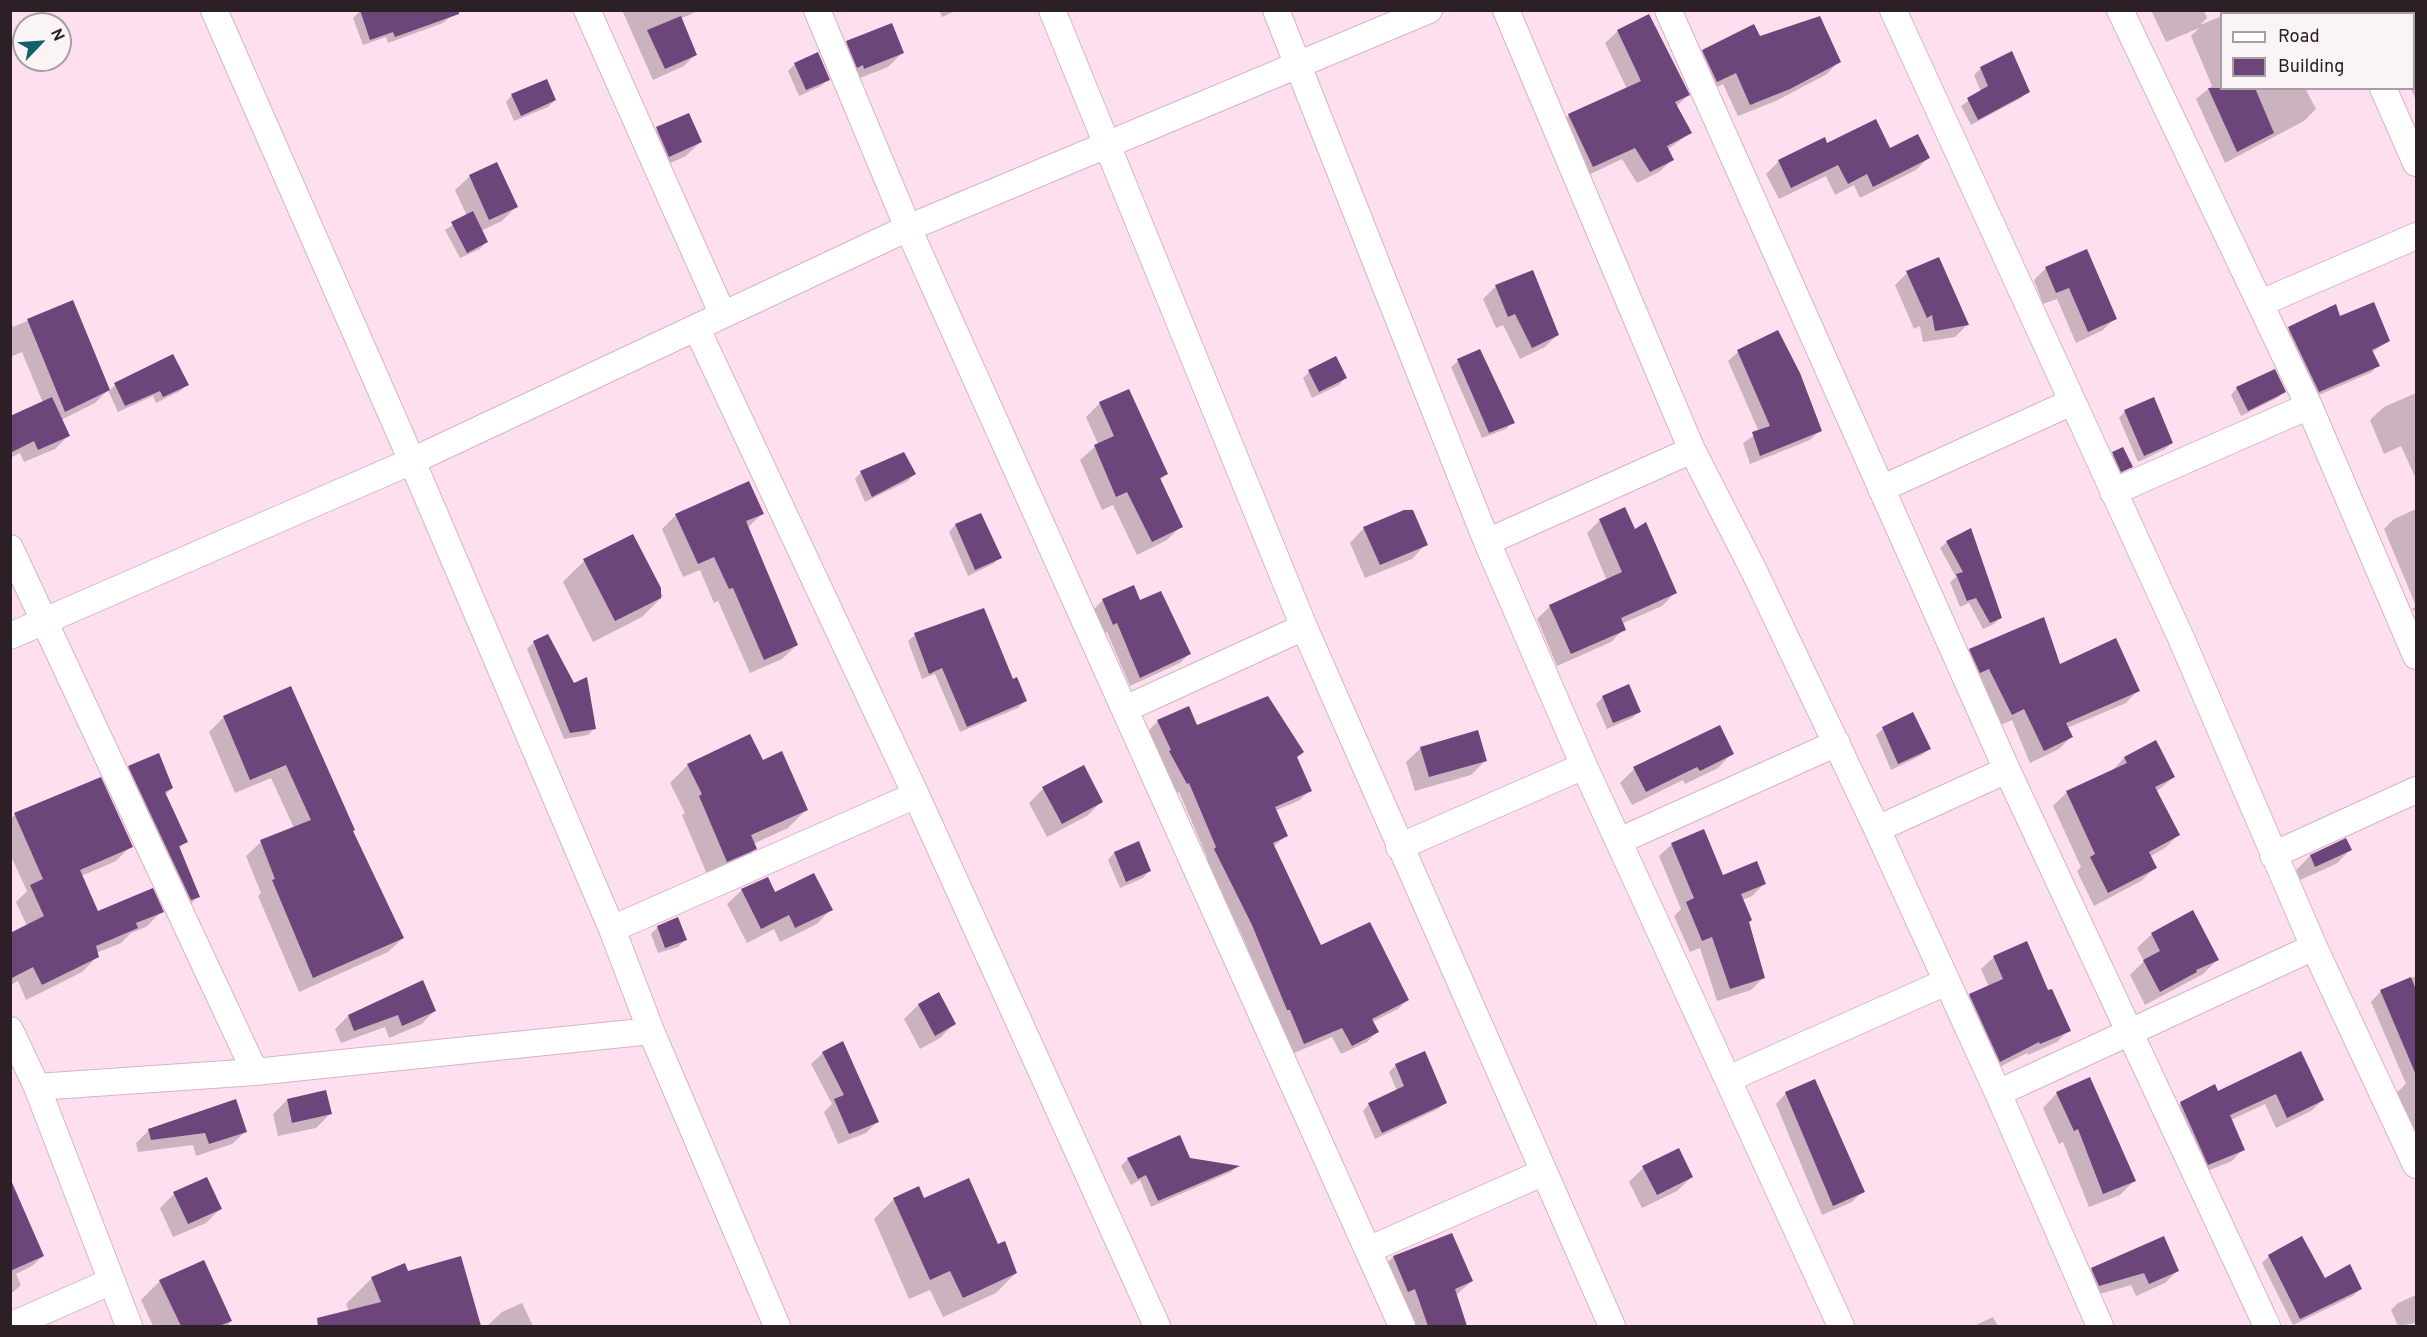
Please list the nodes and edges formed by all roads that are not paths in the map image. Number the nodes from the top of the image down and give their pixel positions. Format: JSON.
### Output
{"nodes":[{"id":1,"x":214,"y":10,"type":"edge"},
{"id":2,"x":587,"y":10,"type":"edge"},
{"id":3,"x":817,"y":10,"type":"edge"},
{"id":4,"x":1052,"y":10,"type":"edge"},
{"id":5,"x":1275,"y":10,"type":"edge"},
{"id":6,"x":1430,"y":10,"type":"edge"},
{"id":7,"x":1506,"y":10,"type":"edge"},
{"id":8,"x":1668,"y":10,"type":"edge"},
{"id":9,"x":1893,"y":10,"type":"edge"},
{"id":10,"x":2120,"y":10,"type":"edge"},
{"id":11,"x":1297,"y":65,"type":"junction"},
{"id":12,"x":2384,"y":90,"type":"edge"},
{"id":13,"x":1107,"y":146,"type":"junction"},
{"id":14,"x":2416,"y":163,"type":"edge"},
{"id":15,"x":908,"y":228,"type":"junction"},
{"id":16,"x":2416,"y":236,"type":"edge"},
{"id":17,"x":2261,"y":303,"type":"junction"},
{"id":18,"x":723,"y":315,"type":"junction"},
{"id":19,"x":697,"y":329,"type":"junction"},
{"id":20,"x":2072,"y":402,"type":"junction"},
{"id":21,"x":2309,"y":406,"type":"junction"},
{"id":22,"x":1692,"y":450,"type":"junction"},
{"id":23,"x":412,"y":461,"type":"junction"},
{"id":24,"x":1881,"y":489,"type":"junction"},
{"id":25,"x":2113,"y":492,"type":"junction"},
{"id":26,"x":1487,"y":542,"type":"junction"},
{"id":27,"x":10,"y":548,"type":"edge"},
{"id":28,"x":43,"y":623,"type":"junction"},
{"id":29,"x":1304,"y":627,"type":"junction"},
{"id":30,"x":10,"y":636,"type":"edge"},
{"id":31,"x":2416,"y":654,"type":"edge"},
{"id":32,"x":1125,"y":709,"type":"junction"},
{"id":33,"x":1837,"y":743,"type":"junction"},
{"id":34,"x":1584,"y":766,"type":"junction"},
{"id":35,"x":2007,"y":770,"type":"junction"},
{"id":36,"x":2416,"y":790,"type":"edge"},
{"id":37,"x":916,"y":795,"type":"junction"},
{"id":38,"x":1877,"y":829,"type":"junction"},
{"id":39,"x":1619,"y":842,"type":"junction"},
{"id":40,"x":1399,"y":847,"type":"junction"},
{"id":41,"x":2273,"y":855,"type":"junction"},
{"id":42,"x":612,"y":929,"type":"junction"},
{"id":43,"x":2314,"y":947,"type":"junction"},
{"id":44,"x":1946,"y":982,"type":"junction"},
{"id":45,"x":10,"y":1030,"type":"edge"},
{"id":46,"x":2131,"y":1031,"type":"junction"},
{"id":47,"x":651,"y":1032,"type":"junction"},
{"id":48,"x":255,"y":1072,"type":"junction"},
{"id":49,"x":1728,"y":1080,"type":"junction"},
{"id":50,"x":37,"y":1087,"type":"junction"},
{"id":51,"x":1998,"y":1093,"type":"junction"},
{"id":52,"x":2416,"y":1165,"type":"edge"},
{"id":53,"x":1542,"y":1173,"type":"junction"},
{"id":54,"x":1368,"y":1250,"type":"junction"},
{"id":55,"x":112,"y":1281,"type":"junction"},
{"id":56,"x":10,"y":1326,"type":"edge"},
{"id":57,"x":129,"y":1326,"type":"edge"},
{"id":58,"x":777,"y":1326,"type":"edge"},
{"id":59,"x":1157,"y":1326,"type":"edge"},
{"id":60,"x":1402,"y":1326,"type":"edge"},
{"id":61,"x":1612,"y":1326,"type":"edge"},
{"id":62,"x":1841,"y":1326,"type":"edge"},
{"id":63,"x":2100,"y":1326,"type":"edge"},
{"id":64,"x":2267,"y":1326,"type":"edge"}],
"edges":[{"from":1,"to":23,"type":"street"},
{"from":2,"to":18,"type":"street"},
{"from":3,"to":15,"type":"street"},
{"from":4,"to":13,"type":"street"},
{"from":5,"to":11,"type":"street"},
{"from":6,"to":11,"type":"street"},
{"from":7,"to":22,"type":"street"},
{"from":8,"to":24,"type":"street"},
{"from":9,"to":20,"type":"street"},
{"from":10,"to":17,"type":"street"},
{"from":11,"to":13,"type":"street"},
{"from":11,"to":26,"type":"street"},
{"from":12,"to":14,"type":"street"},
{"from":13,"to":15,"type":"street"},
{"from":13,"to":29,"type":"street"},
{"from":15,"to":18,"type":"street"},
{"from":15,"to":32,"type":"street"},
{"from":16,"to":17,"type":"street"},
{"from":17,"to":21,"type":"street"},
{"from":18,"to":19,"type":"street"},
{"from":19,"to":23,"type":"street"},
{"from":19,"to":37,"type":"street"},
{"from":20,"to":24,"type":"street"},
{"from":20,"to":25,"type":"street"},
{"from":21,"to":25,"type":"street"},
{"from":21,"to":31,"type":"street"},
{"from":22,"to":26,"type":"street"},
{"from":22,"to":33,"type":"street"},
{"from":23,"to":28,"type":"street"},
{"from":23,"to":42,"type":"street"},
{"from":24,"to":35,"type":"street"},
{"from":25,"to":41,"type":"street"},
{"from":26,"to":34,"type":"street"},
{"from":27,"to":28,"type":"street"},
{"from":28,"to":30,"type":"street"},
{"from":28,"to":48,"type":"street"},
{"from":29,"to":32,"type":"street"},
{"from":29,"to":40,"type":"street"},
{"from":32,"to":54,"type":"street"},
{"from":33,"to":38,"type":"street"},
{"from":33,"to":39,"type":"street"},
{"from":34,"to":39,"type":"street"},
{"from":34,"to":40,"type":"street"},
{"from":35,"to":38,"type":"street"},
{"from":35,"to":46,"type":"street"},
{"from":36,"to":41,"type":"street"},
{"from":37,"to":42,"type":"street"},
{"from":37,"to":59,"type":"street"},
{"from":38,"to":44,"type":"street"},
{"from":39,"to":49,"type":"street"},
{"from":40,"to":53,"type":"street"},
{"from":41,"to":43,"type":"street"},
{"from":42,"to":47,"type":"street"},
{"from":43,"to":46,"type":"street"},
{"from":43,"to":52,"type":"street"},
{"from":44,"to":49,"type":"street"},
{"from":44,"to":51,"type":"street"},
{"from":45,"to":50,"type":"street"},
{"from":46,"to":51,"type":"street"},
{"from":46,"to":64,"type":"street"},
{"from":47,"to":48,"type":"street"},
{"from":47,"to":58,"type":"street"},
{"from":48,"to":50,"type":"street"},
{"from":49,"to":62,"type":"street"},
{"from":50,"to":55,"type":"street"},
{"from":51,"to":63,"type":"street"},
{"from":53,"to":54,"type":"street"},
{"from":53,"to":61,"type":"street"},
{"from":54,"to":60,"type":"street"},
{"from":55,"to":56,"type":"street"},
{"from":55,"to":57,"type":"street"}]}
